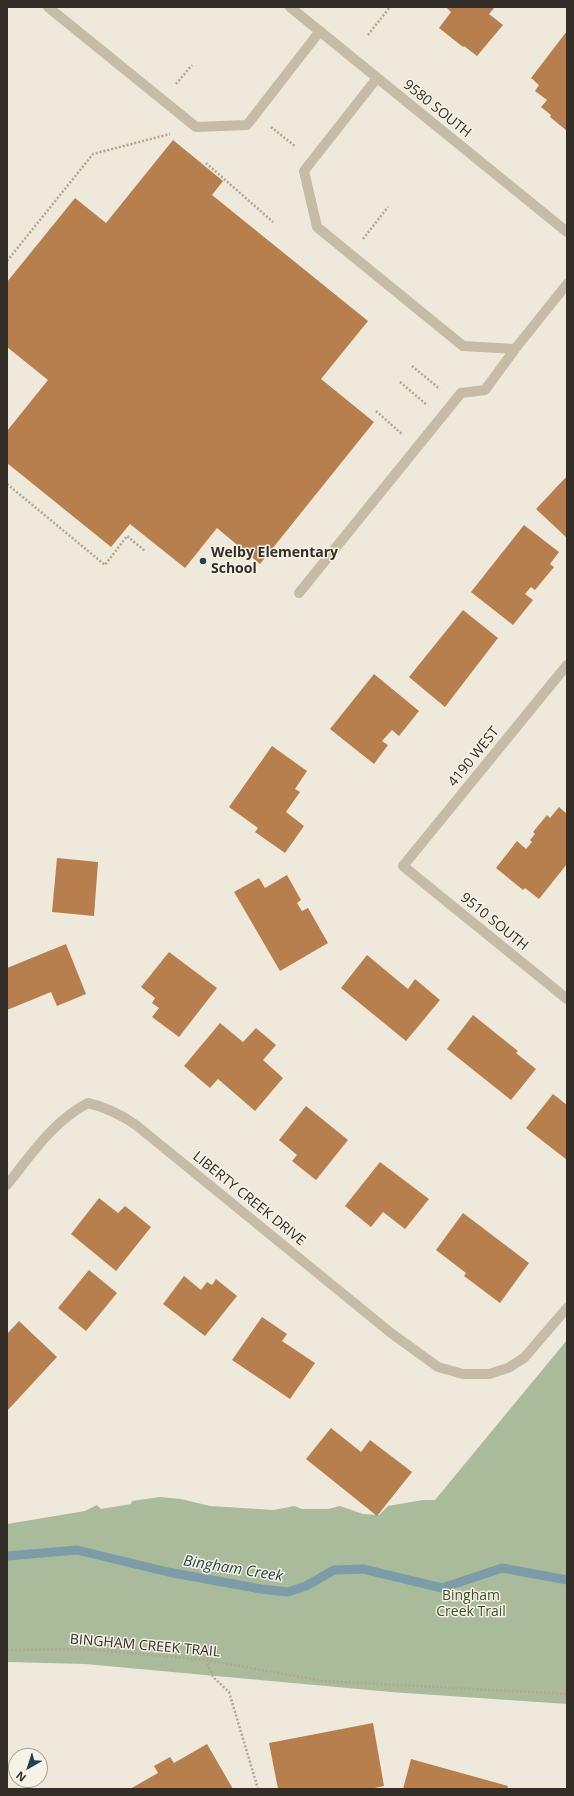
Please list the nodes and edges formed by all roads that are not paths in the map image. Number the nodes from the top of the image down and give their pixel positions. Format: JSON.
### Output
{"nodes":[{"id":1,"x":48,"y":7,"type":"edge"},
{"id":2,"x":290,"y":7,"type":"edge"},
{"id":3,"x":320,"y":31,"type":"junction"},
{"id":4,"x":377,"y":78,"type":"junction"},
{"id":5,"x":567,"y":232,"type":"edge"},
{"id":6,"x":567,"y":284,"type":"edge"},
{"id":7,"x":515,"y":349,"type":"junction"},
{"id":8,"x":299,"y":593,"type":"dead end"},
{"id":9,"x":567,"y":665,"type":"edge"},
{"id":10,"x":403,"y":866,"type":"joint"},
{"id":11,"x":567,"y":999,"type":"edge"},
{"id":12,"x":7,"y":1186,"type":"edge"},
{"id":13,"x":567,"y":1308,"type":"edge"}],
"edges":[{"from":1,"to":3,"type":"street"},
{"from":2,"to":3,"type":"street","name":"9580 SOUTH"},
{"from":3,"to":4,"type":"street","name":"9580 SOUTH"},
{"from":4,"to":5,"type":"street","name":"9580 SOUTH"},
{"from":4,"to":7,"type":"street"},
{"from":6,"to":7,"type":"street"},
{"from":7,"to":8,"type":"street"},
{"from":9,"to":10,"type":"street","name":"4190 WEST"},
{"from":10,"to":11,"type":"street","name":"9510 SOUTH"},
{"from":12,"to":13,"type":"street","name":"LIBERTY CREEK DRIVE"}]}
